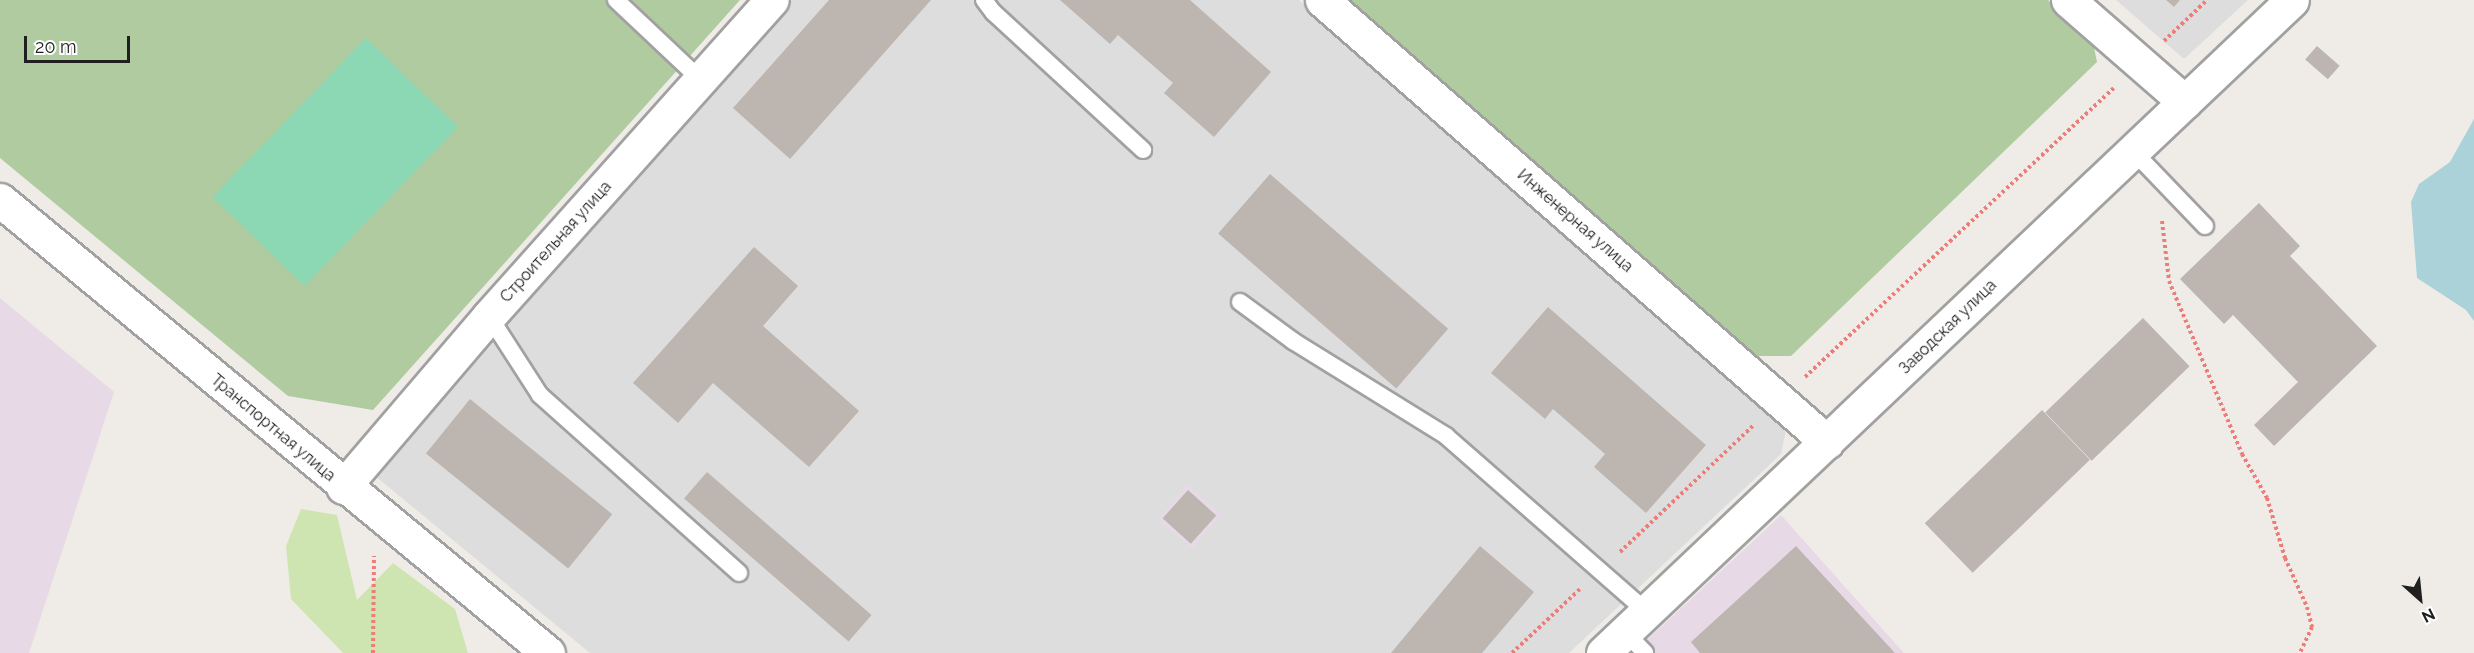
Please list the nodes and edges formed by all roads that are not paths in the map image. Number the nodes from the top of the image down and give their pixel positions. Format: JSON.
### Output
{"nodes":[{"id":1,"x":616,"y":0,"type":"edge"},
{"id":2,"x":772,"y":0,"type":"edge"},
{"id":3,"x":984,"y":0,"type":"edge"},
{"id":4,"x":1322,"y":0,"type":"edge"},
{"id":5,"x":2068,"y":0,"type":"edge"},
{"id":6,"x":2292,"y":0,"type":"edge"},
{"id":7,"x":700,"y":80,"type":"junction"},
{"id":8,"x":2185,"y":102,"type":"junction"},
{"id":9,"x":1143,"y":150,"type":"dead end"},
{"id":10,"x":2133,"y":151,"type":"junction"},
{"id":11,"x":0,"y":200,"type":"edge"},
{"id":12,"x":2205,"y":226,"type":"dead end"},
{"id":13,"x":1240,"y":302,"type":"dead end"},
{"id":14,"x":489,"y":316,"type":"junction"},
{"id":15,"x":1827,"y":442,"type":"junction"},
{"id":16,"x":343,"y":487,"type":"junction"},
{"id":17,"x":739,"y":573,"type":"dead end"},
{"id":18,"x":1630,"y":637,"type":"edge"},
{"id":19,"x":548,"y":653,"type":"edge"}],
"edges":[{"from":1,"to":7,"type":"lane"},
{"from":2,"to":7,"type":"street","name":"Строительная улица"},
{"from":3,"to":9,"type":"lane"},
{"from":4,"to":15,"type":"street","name":"Инженерная улица"},
{"from":5,"to":8,"type":"street"},
{"from":6,"to":8,"type":"street","name":"Заводская улица"},
{"from":7,"to":14,"type":"street","name":"Строительная улица"},
{"from":8,"to":10,"type":"street","name":"Заводская улица"},
{"from":10,"to":12,"type":"lane"},
{"from":10,"to":15,"type":"street","name":"Заводская улица"},
{"from":11,"to":16,"type":"street","name":"Транспортная улица"},
{"from":13,"to":18,"type":"lane"},
{"from":14,"to":16,"type":"street","name":"Строительная улица"},
{"from":14,"to":17,"type":"lane"},
{"from":15,"to":18,"type":"street","name":"Заводская улица"},
{"from":16,"to":19,"type":"street","name":"Транспортная улица"}]}
